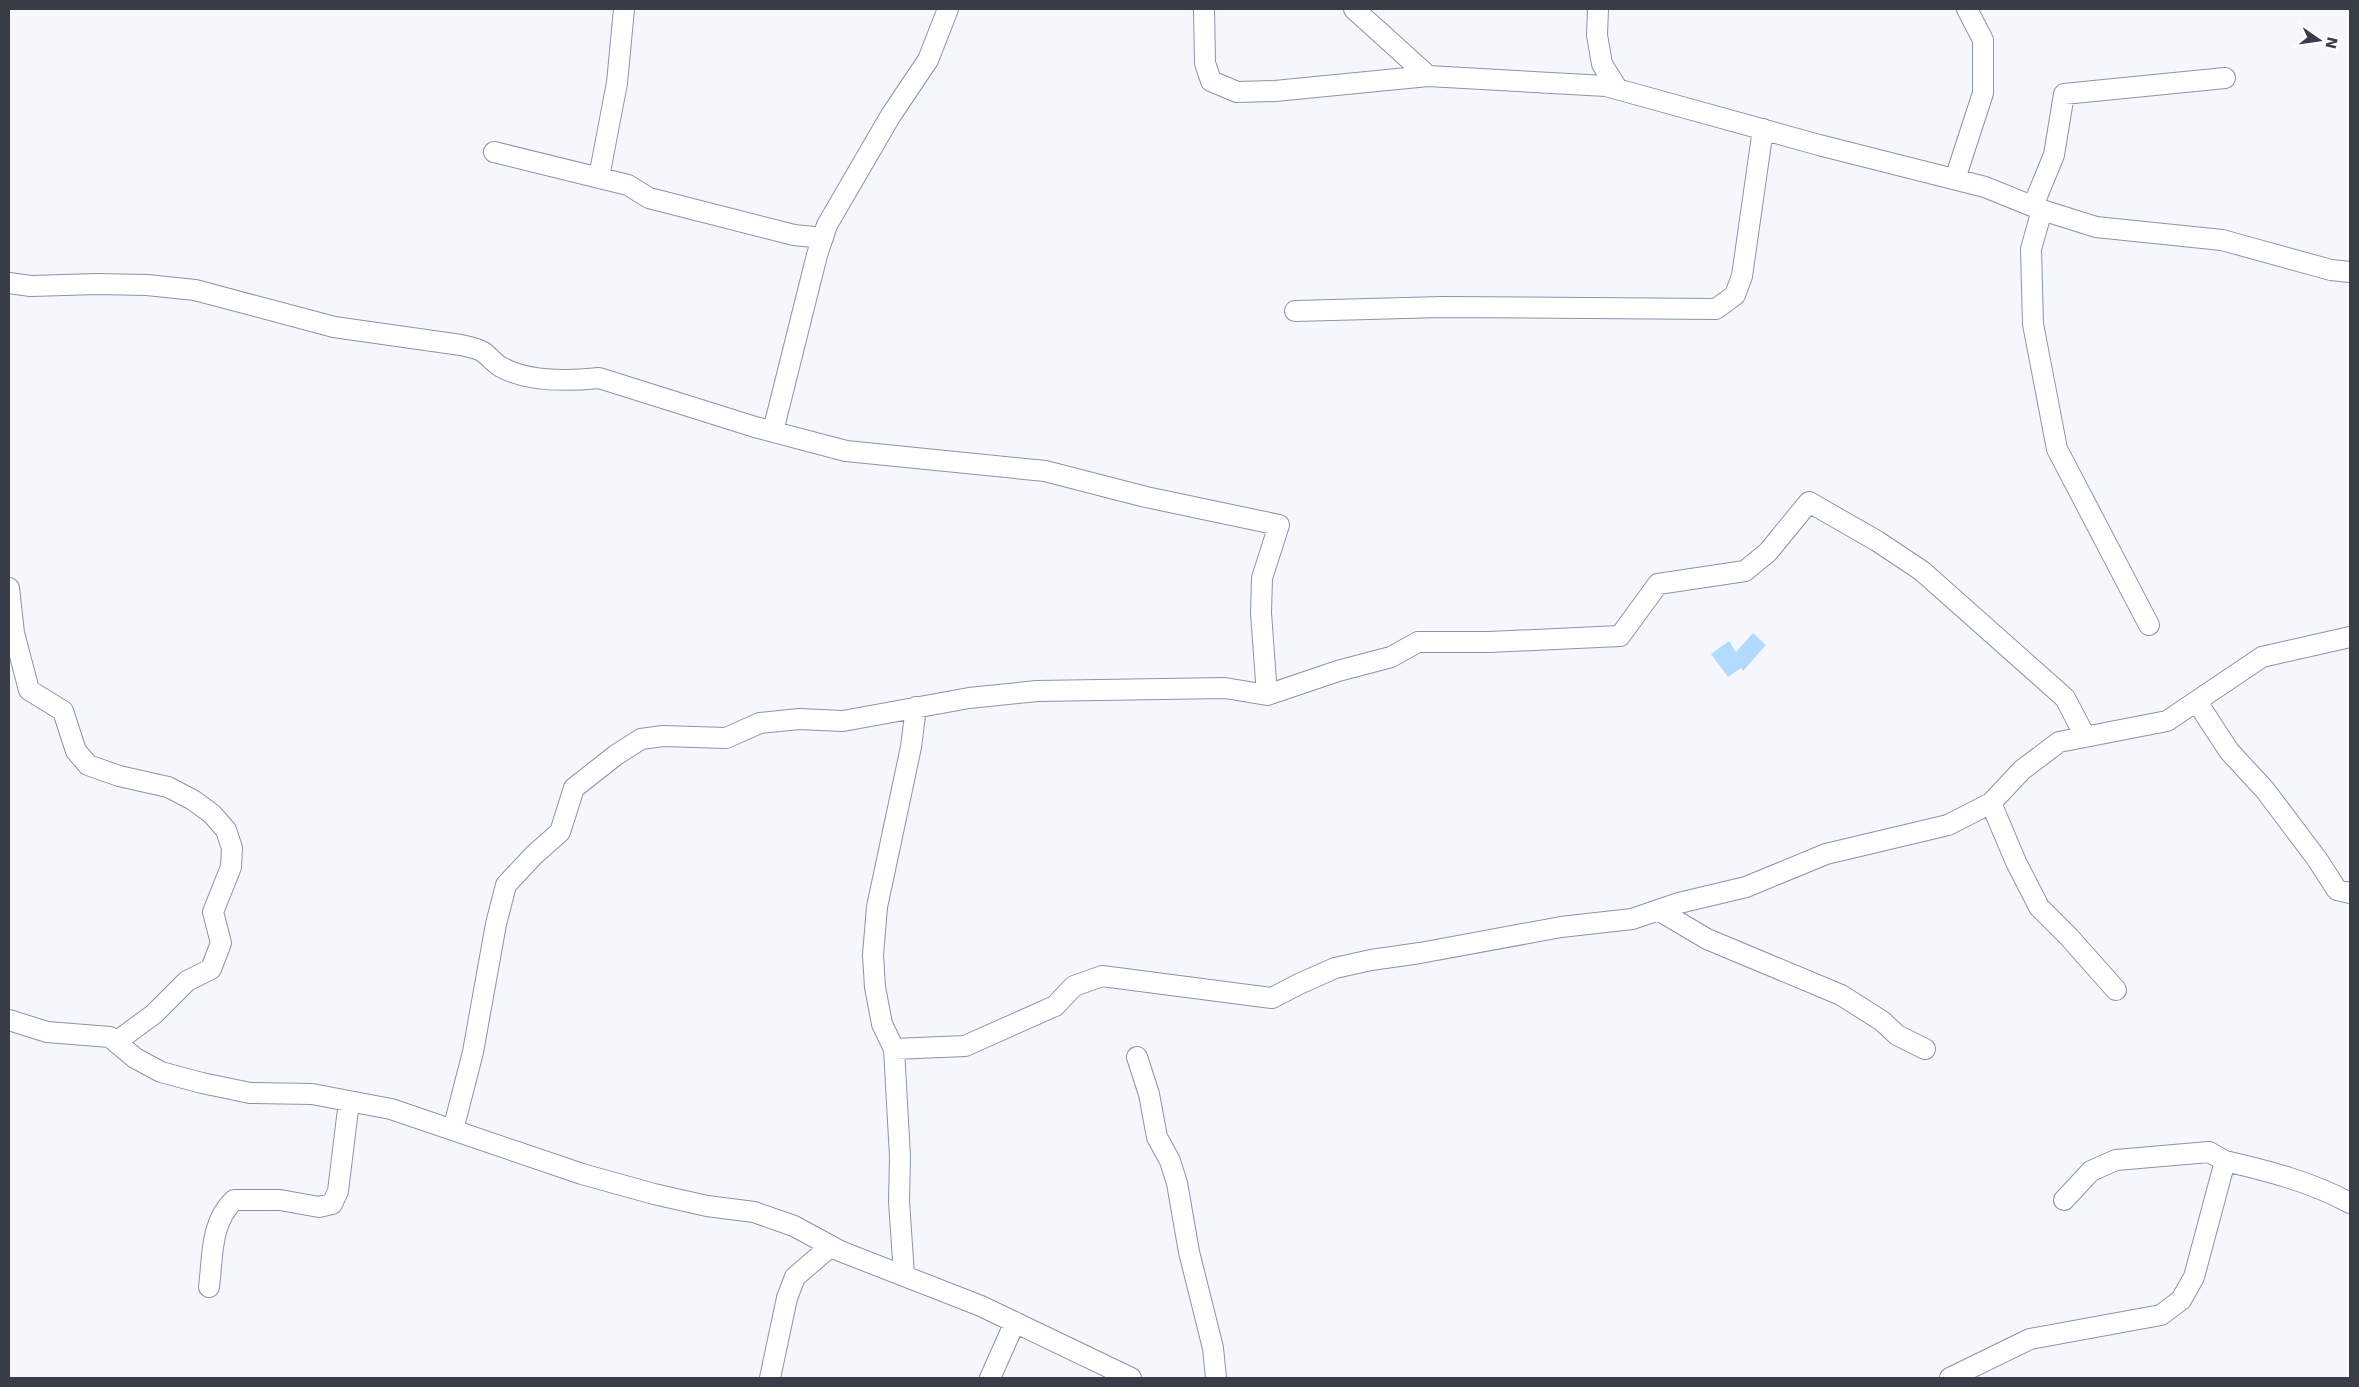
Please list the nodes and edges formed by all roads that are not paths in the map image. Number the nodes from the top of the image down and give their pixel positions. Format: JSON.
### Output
{"nodes":[{"id":1,"x":624,"y":9,"type":"edge"},
{"id":2,"x":948,"y":9,"type":"edge"},
{"id":3,"x":1204,"y":9,"type":"edge"},
{"id":4,"x":1354,"y":9,"type":"edge"},
{"id":5,"x":1598,"y":9,"type":"edge"},
{"id":6,"x":1967,"y":9,"type":"edge"},
{"id":7,"x":1428,"y":76,"type":"junction"},
{"id":8,"x":2225,"y":78,"type":"dead end"},
{"id":9,"x":1617,"y":88,"type":"junction"},
{"id":10,"x":1763,"y":129,"type":"junction"},
{"id":11,"x":494,"y":152,"type":"dead end"},
{"id":12,"x":599,"y":177,"type":"junction"},
{"id":13,"x":1955,"y":179,"type":"junction"},
{"id":14,"x":2037,"y":208,"type":"junction"},
{"id":15,"x":823,"y":238,"type":"junction"},
{"id":16,"x":2350,"y":272,"type":"edge"},
{"id":17,"x":9,"y":283,"type":"edge"},
{"id":18,"x":1296,"y":310,"type":"dead end"},
{"id":19,"x":773,"y":431,"type":"junction"},
{"id":20,"x":9,"y":588,"type":"edge"},
{"id":21,"x":2149,"y":625,"type":"dead end"},
{"id":22,"x":2350,"y":637,"type":"edge"},
{"id":23,"x":1267,"y":695,"type":"junction"},
{"id":24,"x":2197,"y":702,"type":"junction"},
{"id":25,"x":916,"y":707,"type":"junction"},
{"id":26,"x":2085,"y":736,"type":"junction"},
{"id":27,"x":1990,"y":803,"type":"junction"},
{"id":28,"x":2350,"y":894,"type":"edge"},
{"id":29,"x":1658,"y":910,"type":"junction"},
{"id":30,"x":2116,"y":990,"type":"dead end"},
{"id":31,"x":9,"y":1020,"type":"edge"},
{"id":32,"x":116,"y":1042,"type":"junction"},
{"id":33,"x":894,"y":1049,"type":"junction"},
{"id":34,"x":1925,"y":1049,"type":"dead end"},
{"id":35,"x":1137,"y":1057,"type":"dead end"},
{"id":36,"x":349,"y":1102,"type":"junction"},
{"id":37,"x":453,"y":1130,"type":"junction"},
{"id":38,"x":2225,"y":1161,"type":"junction"},
{"id":39,"x":2064,"y":1200,"type":"dead end"},
{"id":40,"x":2350,"y":1203,"type":"edge"},
{"id":41,"x":831,"y":1246,"type":"junction"},
{"id":42,"x":904,"y":1275,"type":"junction"},
{"id":43,"x":208,"y":1287,"type":"dead end"},
{"id":44,"x":1015,"y":1322,"type":"junction"},
{"id":45,"x":770,"y":1378,"type":"edge"},
{"id":46,"x":990,"y":1378,"type":"edge"},
{"id":47,"x":1131,"y":1378,"type":"edge"},
{"id":48,"x":1216,"y":1378,"type":"edge"},
{"id":49,"x":1950,"y":1378,"type":"edge"}],
"edges":[{"from":1,"to":12,"type":"street"},
{"from":2,"to":15,"type":"street"},
{"from":3,"to":7,"type":"street"},
{"from":4,"to":7,"type":"street"},
{"from":5,"to":9,"type":"street"},
{"from":6,"to":13,"type":"street"},
{"from":7,"to":9,"type":"street"},
{"from":8,"to":14,"type":"street"},
{"from":9,"to":10,"type":"street"},
{"from":10,"to":13,"type":"street"},
{"from":10,"to":18,"type":"street"},
{"from":11,"to":12,"type":"street"},
{"from":12,"to":15,"type":"street"},
{"from":13,"to":14,"type":"street"},
{"from":14,"to":16,"type":"street"},
{"from":14,"to":21,"type":"street"},
{"from":15,"to":19,"type":"street"},
{"from":17,"to":19,"type":"street"},
{"from":19,"to":23,"type":"street"},
{"from":20,"to":32,"type":"street"},
{"from":22,"to":24,"type":"street"},
{"from":23,"to":25,"type":"street"},
{"from":23,"to":26,"type":"street"},
{"from":24,"to":26,"type":"street"},
{"from":24,"to":28,"type":"street"},
{"from":25,"to":33,"type":"street"},
{"from":25,"to":37,"type":"street"},
{"from":26,"to":27,"type":"street"},
{"from":27,"to":29,"type":"street"},
{"from":27,"to":30,"type":"street"},
{"from":29,"to":33,"type":"street"},
{"from":29,"to":34,"type":"street"},
{"from":31,"to":32,"type":"street"},
{"from":32,"to":36,"type":"street"},
{"from":33,"to":42,"type":"street"},
{"from":35,"to":48,"type":"street"},
{"from":36,"to":37,"type":"street"},
{"from":36,"to":43,"type":"street"},
{"from":37,"to":41,"type":"street"},
{"from":38,"to":39,"type":"street"},
{"from":38,"to":40,"type":"street"},
{"from":38,"to":49,"type":"street"},
{"from":41,"to":42,"type":"street"},
{"from":41,"to":45,"type":"street"},
{"from":42,"to":44,"type":"street"},
{"from":44,"to":46,"type":"street"},
{"from":44,"to":47,"type":"street"}]}
